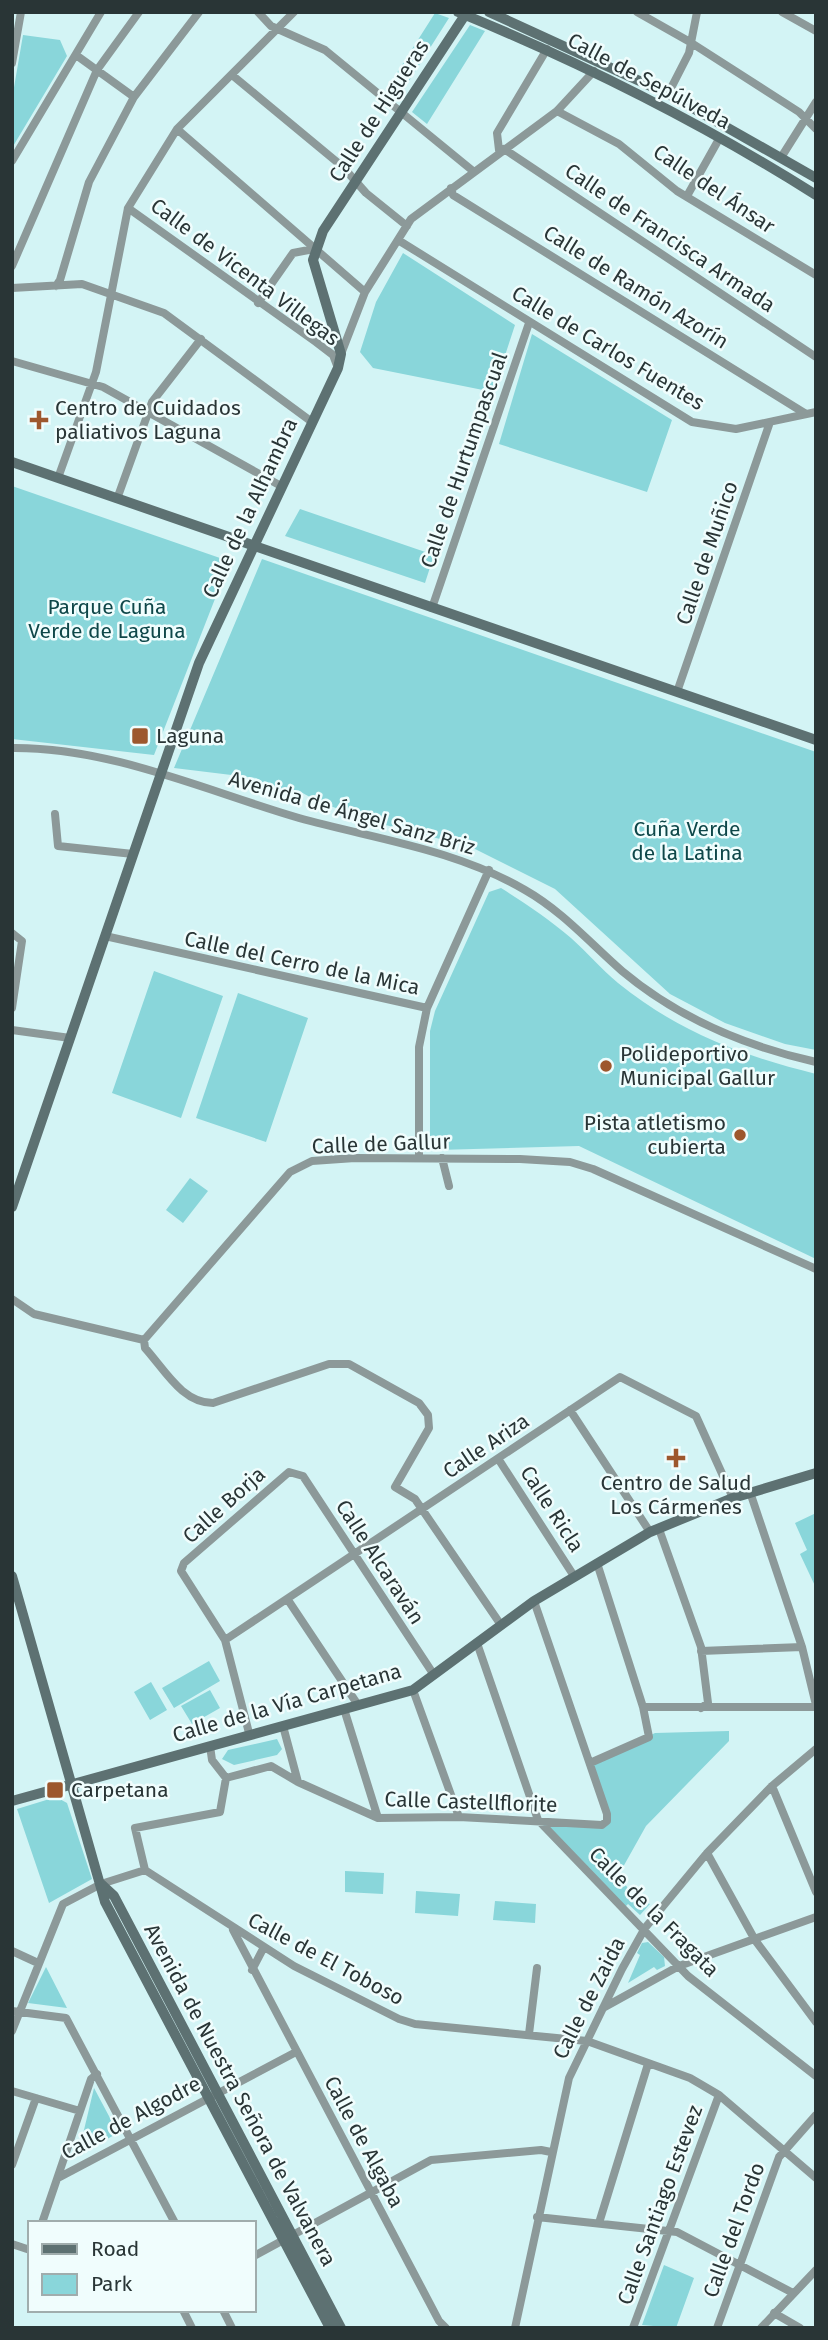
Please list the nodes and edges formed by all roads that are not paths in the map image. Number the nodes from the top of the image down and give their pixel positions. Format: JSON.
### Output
{"nodes":[{"id":1,"x":21,"y":12,"type":"edge"},
{"id":2,"x":101,"y":12,"type":"edge"},
{"id":3,"x":139,"y":12,"type":"edge"},
{"id":4,"x":199,"y":12,"type":"edge"},
{"id":5,"x":258,"y":12,"type":"edge"},
{"id":6,"x":294,"y":12,"type":"edge"},
{"id":7,"x":458,"y":12,"type":"edge"},
{"id":8,"x":467,"y":12,"type":"edge"},
{"id":9,"x":637,"y":12,"type":"edge"},
{"id":10,"x":696,"y":12,"type":"edge"},
{"id":11,"x":782,"y":12,"type":"edge"},
{"id":12,"x":492,"y":18,"type":"edge"},
{"id":13,"x":279,"y":30,"type":"junction"},
{"id":14,"x":816,"y":31,"type":"edge"},
{"id":15,"x":690,"y":41,"type":"junction"},
{"id":16,"x":547,"y":49,"type":"junction"},
{"id":17,"x":76,"y":55,"type":"junction"},
{"id":18,"x":12,"y":63,"type":"edge"},
{"id":19,"x":97,"y":70,"type":"junction"},
{"id":20,"x":594,"y":71,"type":"junction"},
{"id":21,"x":232,"y":75,"type":"junction"},
{"id":22,"x":668,"y":94,"type":"junction"},
{"id":23,"x":134,"y":97,"type":"junction"},
{"id":24,"x":816,"y":102,"type":"edge"},
{"id":25,"x":401,"y":110,"type":"junction"},
{"id":26,"x":556,"y":111,"type":"junction"},
{"id":27,"x":805,"y":120,"type":"junction"},
{"id":28,"x":177,"y":129,"type":"junction"},
{"id":29,"x":816,"y":129,"type":"edge"},
{"id":30,"x":719,"y":139,"type":"junction"},
{"id":31,"x":502,"y":149,"type":"junction"},
{"id":32,"x":782,"y":156,"type":"junction"},
{"id":33,"x":12,"y":161,"type":"edge"},
{"id":34,"x":473,"y":171,"type":"junction"},
{"id":35,"x":816,"y":178,"type":"edge"},
{"id":36,"x":356,"y":181,"type":"junction"},
{"id":37,"x":451,"y":188,"type":"junction"},
{"id":38,"x":816,"y":195,"type":"edge"},
{"id":39,"x":687,"y":196,"type":"junction"},
{"id":40,"x":128,"y":208,"type":"junction"},
{"id":41,"x":407,"y":226,"type":"junction"},
{"id":42,"x":398,"y":240,"type":"junction"},
{"id":43,"x":314,"y":249,"type":"junction"},
{"id":44,"x":12,"y":266,"type":"edge"},
{"id":45,"x":816,"y":275,"type":"edge"},
{"id":46,"x":56,"y":286,"type":"junction"},
{"id":47,"x":12,"y":288,"type":"edge"},
{"id":48,"x":365,"y":292,"type":"junction"},
{"id":49,"x":110,"y":293,"type":"junction"},
{"id":50,"x":258,"y":303,"type":"junction"},
{"id":51,"x":528,"y":323,"type":"junction"},
{"id":52,"x":201,"y":338,"type":"junction"},
{"id":53,"x":341,"y":354,"type":"junction"},
{"id":54,"x":816,"y":357,"type":"edge"},
{"id":55,"x":12,"y":361,"type":"edge"},
{"id":56,"x":338,"y":368,"type":"junction"},
{"id":57,"x":92,"y":383,"type":"junction"},
{"id":58,"x":147,"y":412,"type":"junction"},
{"id":59,"x":811,"y":413,"type":"edge"},
{"id":60,"x":312,"y":422,"type":"junction"},
{"id":61,"x":769,"y":425,"type":"junction"},
{"id":62,"x":12,"y":462,"type":"edge"},
{"id":63,"x":58,"y":478,"type":"junction"},
{"id":64,"x":281,"y":486,"type":"junction"},
{"id":65,"x":117,"y":499,"type":"junction"},
{"id":66,"x":253,"y":546,"type":"junction"},
{"id":67,"x":432,"y":608,"type":"junction"},
{"id":68,"x":677,"y":692,"type":"junction"},
{"id":69,"x":816,"y":740,"type":"edge"},
{"id":70,"x":12,"y":748,"type":"edge"},
{"id":71,"x":160,"y":775,"type":"junction"},
{"id":72,"x":55,"y":814,"type":"dead end"},
{"id":73,"x":132,"y":854,"type":"junction"},
{"id":74,"x":489,"y":870,"type":"junction"},
{"id":75,"x":12,"y":933,"type":"edge"},
{"id":76,"x":104,"y":936,"type":"junction"},
{"id":77,"x":12,"y":1008,"type":"edge"},
{"id":78,"x":427,"y":1008,"type":"junction"},
{"id":79,"x":12,"y":1030,"type":"edge"},
{"id":80,"x":70,"y":1038,"type":"junction"},
{"id":81,"x":816,"y":1062,"type":"edge"},
{"id":82,"x":419,"y":1158,"type":"junction"},
{"id":83,"x":442,"y":1158,"type":"junction"},
{"id":84,"x":449,"y":1186,"type":"dead end"},
{"id":85,"x":12,"y":1206,"type":"edge"},
{"id":86,"x":816,"y":1269,"type":"edge"},
{"id":87,"x":12,"y":1299,"type":"edge"},
{"id":88,"x":144,"y":1340,"type":"junction"},
{"id":89,"x":570,"y":1410,"type":"junction"},
{"id":90,"x":499,"y":1460,"type":"junction"},
{"id":91,"x":295,"y":1472,"type":"joint"},
{"id":92,"x":816,"y":1473,"type":"edge"},
{"id":93,"x":750,"y":1492,"type":"junction"},
{"id":94,"x":733,"y":1498,"type":"junction"},
{"id":95,"x":422,"y":1509,"type":"junction"},
{"id":96,"x":654,"y":1531,"type":"junction"},
{"id":97,"x":353,"y":1556,"type":"junction"},
{"id":98,"x":597,"y":1563,"type":"junction"},
{"id":99,"x":12,"y":1576,"type":"edge"},
{"id":100,"x":574,"y":1576,"type":"junction"},
{"id":101,"x":288,"y":1600,"type":"junction"},
{"id":102,"x":534,"y":1601,"type":"junction"},
{"id":103,"x":501,"y":1625,"type":"junction"},
{"id":104,"x":225,"y":1640,"type":"junction"},
{"id":105,"x":477,"y":1643,"type":"junction"},
{"id":106,"x":802,"y":1647,"type":"junction"},
{"id":107,"x":701,"y":1651,"type":"junction"},
{"id":108,"x":434,"y":1675,"type":"junction"},
{"id":109,"x":412,"y":1690,"type":"junction"},
{"id":110,"x":358,"y":1705,"type":"junction"},
{"id":111,"x":816,"y":1706,"type":"edge"},
{"id":112,"x":643,"y":1707,"type":"junction"},
{"id":113,"x":701,"y":1708,"type":"junction"},
{"id":114,"x":344,"y":1709,"type":"junction"},
{"id":115,"x":282,"y":1726,"type":"junction"},
{"id":116,"x":249,"y":1733,"type":"junction"},
{"id":117,"x":210,"y":1746,"type":"junction"},
{"id":118,"x":816,"y":1749,"type":"edge"},
{"id":119,"x":290,"y":1754,"type":"junction"},
{"id":120,"x":590,"y":1763,"type":"junction"},
{"id":121,"x":271,"y":1766,"type":"junction"},
{"id":122,"x":226,"y":1778,"type":"junction"},
{"id":123,"x":298,"y":1782,"type":"junction"},
{"id":124,"x":71,"y":1783,"type":"junction"},
{"id":125,"x":772,"y":1786,"type":"junction"},
{"id":126,"x":12,"y":1801,"type":"edge"},
{"id":127,"x":459,"y":1817,"type":"junction"},
{"id":128,"x":378,"y":1818,"type":"junction"},
{"id":129,"x":538,"y":1820,"type":"junction"},
{"id":130,"x":707,"y":1853,"type":"junction"},
{"id":131,"x":145,"y":1870,"type":"junction"},
{"id":132,"x":101,"y":1884,"type":"junction"},
{"id":133,"x":816,"y":1892,"type":"edge"},
{"id":134,"x":816,"y":1917,"type":"edge"},
{"id":135,"x":233,"y":1928,"type":"junction"},
{"id":136,"x":645,"y":1928,"type":"junction"},
{"id":137,"x":755,"y":1940,"type":"junction"},
{"id":138,"x":264,"y":1947,"type":"junction"},
{"id":139,"x":12,"y":1951,"type":"edge"},
{"id":140,"x":38,"y":1963,"type":"junction"},
{"id":141,"x":679,"y":1966,"type":"junction"},
{"id":142,"x":537,"y":1968,"type":"dead end"},
{"id":143,"x":252,"y":1970,"type":"junction"},
{"id":144,"x":603,"y":2008,"type":"junction"},
{"id":145,"x":15,"y":2011,"type":"edge"},
{"id":146,"x":816,"y":2022,"type":"edge"},
{"id":147,"x":12,"y":2031,"type":"edge"},
{"id":148,"x":529,"y":2034,"type":"junction"},
{"id":149,"x":587,"y":2040,"type":"junction"},
{"id":150,"x":296,"y":2052,"type":"junction"},
{"id":151,"x":648,"y":2064,"type":"junction"},
{"id":152,"x":97,"y":2074,"type":"junction"},
{"id":153,"x":816,"y":2076,"type":"edge"},
{"id":154,"x":12,"y":2091,"type":"edge"},
{"id":155,"x":212,"y":2095,"type":"junction"},
{"id":156,"x":719,"y":2095,"type":"junction"},
{"id":157,"x":36,"y":2098,"type":"junction"},
{"id":158,"x":80,"y":2111,"type":"junction"},
{"id":159,"x":816,"y":2115,"type":"edge"},
{"id":160,"x":129,"y":2138,"type":"junction"},
{"id":161,"x":785,"y":2149,"type":"junction"},
{"id":162,"x":551,"y":2152,"type":"junction"},
{"id":163,"x":12,"y":2165,"type":"edge"},
{"id":164,"x":58,"y":2178,"type":"junction"},
{"id":165,"x":816,"y":2178,"type":"edge"},
{"id":166,"x":371,"y":2192,"type":"junction"},
{"id":167,"x":537,"y":2217,"type":"junction"},
{"id":168,"x":43,"y":2221,"type":"edge"},
{"id":169,"x":174,"y":2221,"type":"edge"},
{"id":170,"x":599,"y":2223,"type":"junction"},
{"id":171,"x":668,"y":2231,"type":"junction"},
{"id":172,"x":288,"y":2238,"type":"junction"},
{"id":173,"x":256,"y":2255,"type":"edge"},
{"id":174,"x":740,"y":2265,"type":"junction"},
{"id":175,"x":816,"y":2270,"type":"edge"},
{"id":176,"x":793,"y":2293,"type":"junction"},
{"id":177,"x":184,"y":2312,"type":"edge"},
{"id":178,"x":224,"y":2312,"type":"edge"},
{"id":179,"x":774,"y":2313,"type":"junction"},
{"id":180,"x":192,"y":2328,"type":"edge"},
{"id":181,"x":232,"y":2328,"type":"edge"},
{"id":182,"x":330,"y":2328,"type":"edge"},
{"id":183,"x":341,"y":2328,"type":"edge"},
{"id":184,"x":446,"y":2328,"type":"edge"},
{"id":185,"x":515,"y":2328,"type":"edge"},
{"id":186,"x":633,"y":2328,"type":"edge"},
{"id":187,"x":717,"y":2328,"type":"edge"},
{"id":188,"x":761,"y":2328,"type":"edge"},
{"id":189,"x":800,"y":2328,"type":"edge"}],
"edges":[{"from":1,"to":18,"type":"street"},
{"from":2,"to":17,"type":"street"},
{"from":3,"to":19,"type":"street"},
{"from":4,"to":23,"type":"street"},
{"from":5,"to":13,"type":"street"},
{"from":6,"to":13,"type":"street"},
{"from":7,"to":12,"type":"street","name":"Calle de Sepúlveda"},
{"from":8,"to":25,"type":"street","name":"Calle de Higueras"},
{"from":9,"to":15,"type":"street"},
{"from":10,"to":15,"type":"street"},
{"from":11,"to":14,"type":"street"},
{"from":12,"to":16,"type":"street","name":"Calle de Sepúlveda"},
{"from":12,"to":22,"type":"street","name":"Calle de Sepúlveda"},
{"from":13,"to":21,"type":"street"},
{"from":13,"to":25,"type":"street"},
{"from":15,"to":22,"type":"street"},
{"from":15,"to":27,"type":"street"},
{"from":16,"to":20,"type":"street","name":"Calle de Sepúlveda"},
{"from":16,"to":31,"type":"street"},
{"from":17,"to":19,"type":"street"},
{"from":17,"to":33,"type":"street"},
{"from":19,"to":23,"type":"street"},
{"from":19,"to":44,"type":"street"},
{"from":20,"to":26,"type":"street","name":"Calle de la Alhambra"},
{"from":20,"to":30,"type":"street","name":"Calle de Sepúlveda"},
{"from":21,"to":28,"type":"street"},
{"from":21,"to":36,"type":"street"},
{"from":22,"to":32,"type":"street","name":"Calle de Sepúlveda"},
{"from":23,"to":46,"type":"street"},
{"from":24,"to":27,"type":"street"},
{"from":25,"to":34,"type":"street"},
{"from":25,"to":36,"type":"street","name":"Calle de Higueras"},
{"from":26,"to":31,"type":"street","name":"Calle de la Alhambra"},
{"from":26,"to":39,"type":"street","name":"Calle del Ánsar"},
{"from":27,"to":29,"type":"street"},
{"from":27,"to":32,"type":"street"},
{"from":28,"to":40,"type":"street"},
{"from":28,"to":43,"type":"street"},
{"from":30,"to":38,"type":"street","name":"Calle de Sepúlveda"},
{"from":30,"to":39,"type":"street"},
{"from":31,"to":34,"type":"street","name":"Calle de la Alhambra"},
{"from":31,"to":54,"type":"street","name":"Calle de Francisca Armada"},
{"from":32,"to":35,"type":"street","name":"Calle de Sepúlveda"},
{"from":34,"to":37,"type":"street","name":"Calle de la Alhambra"},
{"from":36,"to":41,"type":"street"},
{"from":36,"to":43,"type":"street","name":"Calle de Higueras"},
{"from":37,"to":41,"type":"street","name":"Calle de la Alhambra"},
{"from":37,"to":59,"type":"street","name":"Calle de Ramón Azorín"},
{"from":39,"to":45,"type":"street","name":"Calle del Ánsar"},
{"from":40,"to":49,"type":"street"},
{"from":40,"to":50,"type":"street","name":"Calle de Vicenta Villegas"},
{"from":41,"to":42,"type":"street","name":"Calle de la Alhambra"},
{"from":42,"to":48,"type":"street","name":"Calle de la Alhambra"},
{"from":42,"to":51,"type":"street","name":"Calle de Carlos Fuentes"},
{"from":43,"to":48,"type":"street"},
{"from":43,"to":50,"type":"street"},
{"from":43,"to":53,"type":"street"},
{"from":46,"to":47,"type":"street"},
{"from":46,"to":49,"type":"street"},
{"from":48,"to":53,"type":"street","name":"Calle de la Alhambra"},
{"from":49,"to":52,"type":"street"},
{"from":49,"to":57,"type":"street"},
{"from":50,"to":56,"type":"street","name":"Calle de Vicenta Villegas"},
{"from":51,"to":61,"type":"street","name":"Calle de Carlos Fuentes"},
{"from":51,"to":67,"type":"street","name":"Calle de Hurtumpascual"},
{"from":52,"to":58,"type":"street"},
{"from":52,"to":60,"type":"street"},
{"from":53,"to":56,"type":"street","name":"Calle de la Alhambra"},
{"from":55,"to":57,"type":"street"},
{"from":56,"to":60,"type":"street","name":"Calle de la Alhambra"},
{"from":57,"to":58,"type":"street"},
{"from":57,"to":63,"type":"street"},
{"from":58,"to":64,"type":"street"},
{"from":58,"to":65,"type":"street"},
{"from":59,"to":61,"type":"street","name":"Calle de Carlos Fuentes"},
{"from":60,"to":64,"type":"street","name":"Calle de la Alhambra"},
{"from":61,"to":68,"type":"street","name":"Calle de Muñico"},
{"from":62,"to":63,"type":"street"},
{"from":63,"to":65,"type":"street"},
{"from":64,"to":66,"type":"street","name":"Calle de la Alhambra"},
{"from":65,"to":66,"type":"street"},
{"from":66,"to":67,"type":"street"},
{"from":66,"to":71,"type":"street","name":"Calle de la Alhambra"},
{"from":67,"to":68,"type":"street"},
{"from":68,"to":69,"type":"street"},
{"from":70,"to":71,"type":"street","name":"Avenida de Ángel Sanz Briz"},
{"from":71,"to":73,"type":"street","name":"Calle de la Alhambra"},
{"from":71,"to":74,"type":"street","name":"Avenida de Ángel Sanz Briz"},
{"from":72,"to":73,"type":"street"},
{"from":73,"to":76,"type":"street","name":"Calle de la Alhambra"},
{"from":74,"to":78,"type":"street"},
{"from":74,"to":81,"type":"street","name":"Avenida de Ángel Sanz Briz"},
{"from":75,"to":77,"type":"street"},
{"from":76,"to":78,"type":"street","name":"Calle del Cerro de la Mica"},
{"from":76,"to":80,"type":"street","name":"Calle de la Alhambra"},
{"from":78,"to":82,"type":"street","name":"Calle del Cerro de la Mica"},
{"from":79,"to":80,"type":"street"},
{"from":80,"to":85,"type":"street","name":"Calle de la Alhambra"},
{"from":82,"to":83,"type":"street","name":"Calle de Gallur"},
{"from":82,"to":88,"type":"street","name":"Calle de Gallur"},
{"from":83,"to":84,"type":"street"},
{"from":83,"to":86,"type":"street","name":"Calle de Gallur"},
{"from":87,"to":88,"type":"street"},
{"from":88,"to":95,"type":"street"},
{"from":89,"to":90,"type":"street","name":"Calle Ariza"},
{"from":89,"to":94,"type":"street","name":"Calle Ariza"},
{"from":89,"to":96,"type":"street"},
{"from":90,"to":95,"type":"street","name":"Calle Ariza"},
{"from":90,"to":100,"type":"street","name":"Calle Ricla"},
{"from":91,"to":97,"type":"street","name":"Calle Alcaraván"},
{"from":91,"to":104,"type":"street","name":"Calle Borja"},
{"from":92,"to":93,"type":"street","name":"Calle de la Vía Carpetana"},
{"from":93,"to":94,"type":"street","name":"Calle de la Vía Carpetana"},
{"from":93,"to":106,"type":"street"},
{"from":94,"to":96,"type":"street","name":"Calle de la Vía Carpetana"},
{"from":95,"to":97,"type":"street","name":"Calle Ariza"},
{"from":95,"to":103,"type":"street"},
{"from":96,"to":98,"type":"street","name":"Calle de la Vía Carpetana"},
{"from":96,"to":107,"type":"street"},
{"from":97,"to":101,"type":"street","name":"Calle Ariza"},
{"from":97,"to":108,"type":"street","name":"Calle Alcaraván"},
{"from":98,"to":100,"type":"street","name":"Calle de la Vía Carpetana"},
{"from":98,"to":112,"type":"street"},
{"from":99,"to":124,"type":"street","name":"Avenida de Nuestra Señora de Valvanera"},
{"from":100,"to":102,"type":"street","name":"Calle de la Vía Carpetana"},
{"from":101,"to":104,"type":"street","name":"Calle Ariza"},
{"from":101,"to":110,"type":"street"},
{"from":102,"to":103,"type":"street","name":"Calle de la Vía Carpetana"},
{"from":102,"to":120,"type":"street"},
{"from":103,"to":105,"type":"street","name":"Calle de la Vía Carpetana"},
{"from":104,"to":116,"type":"street"},
{"from":105,"to":108,"type":"street","name":"Calle de la Vía Carpetana"},
{"from":105,"to":129,"type":"street"},
{"from":106,"to":107,"type":"street"},
{"from":106,"to":111,"type":"street"},
{"from":107,"to":113,"type":"street"},
{"from":108,"to":109,"type":"street","name":"Calle de la Vía Carpetana"},
{"from":109,"to":110,"type":"street","name":"Calle de la Vía Carpetana"},
{"from":109,"to":127,"type":"street"},
{"from":110,"to":114,"type":"street","name":"Calle de la Vía Carpetana"},
{"from":111,"to":113,"type":"street"},
{"from":112,"to":113,"type":"street"},
{"from":112,"to":120,"type":"street"},
{"from":114,"to":115,"type":"street","name":"Calle de la Vía Carpetana"},
{"from":114,"to":128,"type":"street"},
{"from":115,"to":116,"type":"street","name":"Calle de la Vía Carpetana"},
{"from":115,"to":119,"type":"street"},
{"from":116,"to":117,"type":"street","name":"Calle de la Vía Carpetana"},
{"from":117,"to":122,"type":"street"},
{"from":117,"to":124,"type":"street","name":"Calle de la Vía Carpetana"},
{"from":118,"to":125,"type":"street","name":"Calle de Zaida"},
{"from":119,"to":121,"type":"street"},
{"from":119,"to":123,"type":"street"},
{"from":120,"to":129,"type":"street","name":"Calle Castellflorite"},
{"from":121,"to":122,"type":"street"},
{"from":121,"to":123,"type":"street","name":"Calle Castellflorite"},
{"from":122,"to":131,"type":"street"},
{"from":123,"to":128,"type":"street","name":"Calle Castellflorite"},
{"from":124,"to":126,"type":"street","name":"Calle de la Vía Carpetana"},
{"from":124,"to":132,"type":"street","name":"Avenida de Nuestra Señora de Valvanera"},
{"from":125,"to":130,"type":"street","name":"Calle de Zaida"},
{"from":125,"to":133,"type":"street"},
{"from":127,"to":128,"type":"street","name":"Calle Castellflorite"},
{"from":127,"to":129,"type":"street","name":"Calle Castellflorite"},
{"from":129,"to":136,"type":"street","name":"Calle de la Fragata"},
{"from":130,"to":136,"type":"street","name":"Calle de Zaida"},
{"from":130,"to":137,"type":"street"},
{"from":131,"to":132,"type":"street"},
{"from":131,"to":135,"type":"street","name":"Calle de El Toboso"},
{"from":132,"to":140,"type":"street"},
{"from":132,"to":155,"type":"street","name":"Avenida de Nuestra Señora de Valvanera"},
{"from":134,"to":137,"type":"street"},
{"from":135,"to":138,"type":"street","name":"Calle de El Toboso"},
{"from":135,"to":143,"type":"street","name":"Calle de Algaba"},
{"from":136,"to":141,"type":"street","name":"Calle de la Fragata"},
{"from":136,"to":144,"type":"street","name":"Calle de Zaida"},
{"from":137,"to":141,"type":"street"},
{"from":137,"to":146,"type":"street"},
{"from":138,"to":143,"type":"street"},
{"from":138,"to":148,"type":"street","name":"Calle de El Toboso"},
{"from":139,"to":140,"type":"street"},
{"from":140,"to":145,"type":"street"},
{"from":141,"to":144,"type":"street"},
{"from":141,"to":153,"type":"street","name":"Calle de la Fragata"},
{"from":142,"to":148,"type":"street"},
{"from":143,"to":150,"type":"street","name":"Calle de Algaba"},
{"from":144,"to":149,"type":"street","name":"Calle de Zaida"},
{"from":145,"to":147,"type":"street"},
{"from":145,"to":152,"type":"street"},
{"from":148,"to":149,"type":"street","name":"Calle de El Toboso"},
{"from":149,"to":151,"type":"street","name":"Calle de El Toboso"},
{"from":149,"to":162,"type":"street","name":"Calle de Zaida"},
{"from":150,"to":155,"type":"street","name":"Calle de Algodre"},
{"from":150,"to":166,"type":"street","name":"Calle de Algaba"},
{"from":151,"to":156,"type":"street","name":"Calle de El Toboso"},
{"from":151,"to":170,"type":"street"},
{"from":152,"to":158,"type":"street"},
{"from":152,"to":160,"type":"street"},
{"from":154,"to":157,"type":"street"},
{"from":155,"to":160,"type":"street","name":"Calle de Algodre"},
{"from":155,"to":172,"type":"street","name":"Avenida de Nuestra Señora de Valvanera"},
{"from":156,"to":161,"type":"street","name":"Calle de El Toboso"},
{"from":156,"to":171,"type":"street","name":"Calle Santiago Estevez"},
{"from":157,"to":158,"type":"street"},
{"from":157,"to":163,"type":"street"},
{"from":158,"to":164,"type":"street"},
{"from":159,"to":161,"type":"street","name":"Calle del Tordo"},
{"from":160,"to":164,"type":"street","name":"Calle de Algodre"},
{"from":160,"to":169,"type":"street"},
{"from":161,"to":165,"type":"street","name":"Calle de El Toboso"},
{"from":161,"to":174,"type":"street","name":"Calle del Tordo"},
{"from":162,"to":166,"type":"street"},
{"from":162,"to":167,"type":"street","name":"Calle de Zaida"},
{"from":164,"to":168,"type":"street"},
{"from":166,"to":172,"type":"street"},
{"from":166,"to":184,"type":"street","name":"Calle de Algaba"},
{"from":167,"to":170,"type":"street"},
{"from":167,"to":185,"type":"street","name":"Calle de Zaida"},
{"from":170,"to":171,"type":"street"},
{"from":171,"to":174,"type":"street"},
{"from":171,"to":186,"type":"street","name":"Calle Santiago Estevez"},
{"from":172,"to":173,"type":"street"},
{"from":172,"to":182,"type":"street","name":"Avenida de Nuestra Señora de Valvanera"},
{"from":172,"to":183,"type":"street","name":"Avenida de Nuestra Señora de Valvanera"},
{"from":174,"to":176,"type":"street"},
{"from":174,"to":187,"type":"street","name":"Calle del Tordo"},
{"from":175,"to":176,"type":"street"},
{"from":176,"to":179,"type":"street"},
{"from":177,"to":180,"type":"street"},
{"from":178,"to":181,"type":"street"},
{"from":179,"to":188,"type":"street"},
{"from":179,"to":189,"type":"street"}]}
